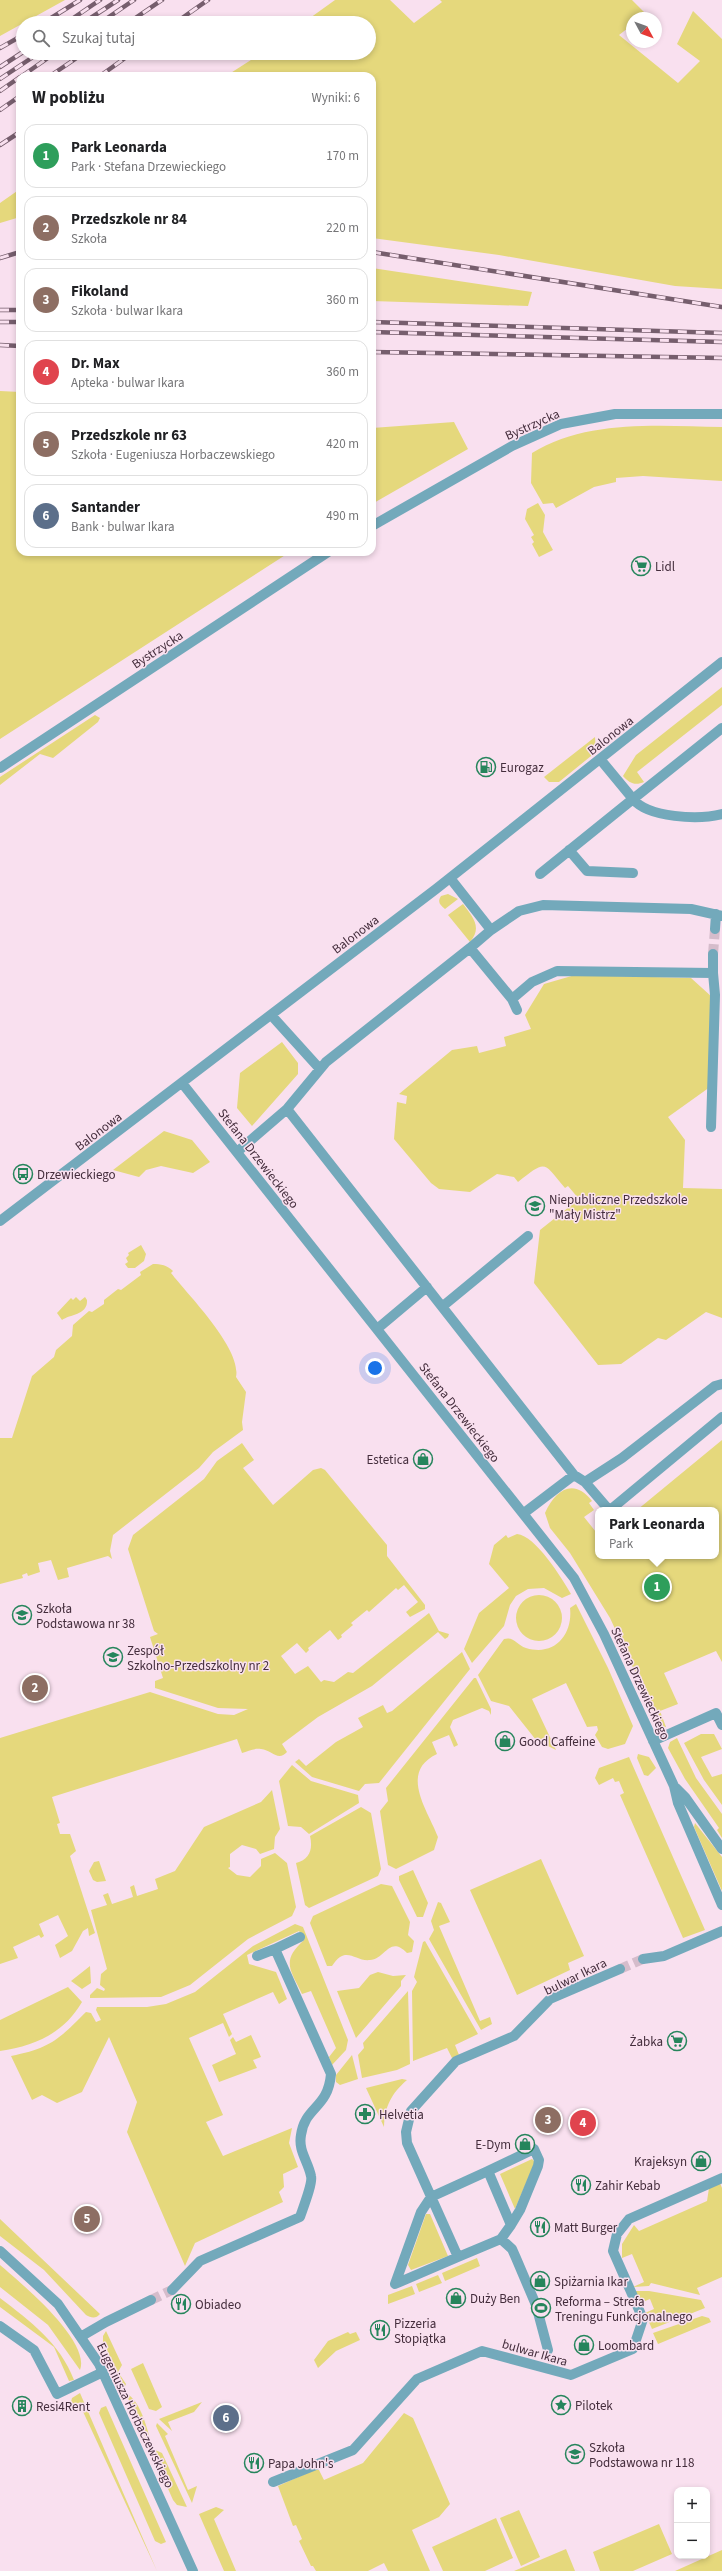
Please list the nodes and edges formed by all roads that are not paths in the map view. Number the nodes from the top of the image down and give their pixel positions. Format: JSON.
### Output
{"nodes":[{"id":1,"x":722,"y":414,"type":"edge"},
{"id":2,"x":376,"y":524,"type":"edge"},
{"id":3,"x":322,"y":556,"type":"edge"},
{"id":4,"x":722,"y":662,"type":"edge"},
{"id":5,"x":722,"y":728,"type":"edge"},
{"id":6,"x":600,"y":759,"type":"junction"},
{"id":7,"x":0,"y":768,"type":"edge"},
{"id":8,"x":632,"y":799,"type":"junction"},
{"id":9,"x":722,"y":814,"type":"edge"},
{"id":10,"x":569,"y":850,"type":"junction"},
{"id":11,"x":633,"y":873,"type":"dead end"},
{"id":12,"x":540,"y":874,"type":"dead end"},
{"id":13,"x":450,"y":878,"type":"junction"},
{"id":14,"x":719,"y":915,"type":"edge"},
{"id":15,"x":715,"y":929,"type":"tunnel mouth"},
{"id":16,"x":491,"y":930,"type":"junction"},
{"id":17,"x":470,"y":948,"type":"junction"},
{"id":18,"x":713,"y":954,"type":"tunnel mouth"},
{"id":19,"x":713,"y":973,"type":"junction"},
{"id":20,"x":512,"y":999,"type":"junction"},
{"id":21,"x":517,"y":1010,"type":"dead end"},
{"id":22,"x":271,"y":1015,"type":"junction"},
{"id":23,"x":318,"y":1068,"type":"junction"},
{"id":24,"x":182,"y":1083,"type":"junction"},
{"id":25,"x":287,"y":1109,"type":"junction"},
{"id":26,"x":711,"y":1127,"type":"dead end"},
{"id":27,"x":237,"y":1152,"type":"junction"},
{"id":28,"x":0,"y":1222,"type":"edge"},
{"id":29,"x":528,"y":1236,"type":"dead end"},
{"id":30,"x":427,"y":1287,"type":"junction"},
{"id":31,"x":442,"y":1306,"type":"junction"},
{"id":32,"x":377,"y":1329,"type":"junction"},
{"id":33,"x":722,"y":1384,"type":"edge"},
{"id":34,"x":722,"y":1417,"type":"edge"},
{"id":35,"x":574,"y":1474,"type":"junction"},
{"id":36,"x":585,"y":1482,"type":"junction"},
{"id":37,"x":606,"y":1507,"type":"edge"},
{"id":38,"x":613,"y":1507,"type":"edge"},
{"id":39,"x":524,"y":1513,"type":"junction"},
{"id":40,"x":722,"y":1725,"type":"edge"},
{"id":41,"x":653,"y":1741,"type":"junction"},
{"id":42,"x":674,"y":1786,"type":"junction"},
{"id":43,"x":722,"y":1849,"type":"edge"},
{"id":44,"x":722,"y":1905,"type":"edge"},
{"id":45,"x":722,"y":1930,"type":"edge"},
{"id":46,"x":300,"y":1937,"type":"dead end"},
{"id":47,"x":276,"y":1949,"type":"junction"},
{"id":48,"x":257,"y":1956,"type":"dead end"},
{"id":49,"x":643,"y":1959,"type":"tunnel mouth"},
{"id":50,"x":620,"y":1969,"type":"tunnel mouth"},
{"id":51,"x":488,"y":2170,"type":"junction"},
{"id":52,"x":722,"y":2178,"type":"edge"},
{"id":53,"x":431,"y":2196,"type":"junction"},
{"id":54,"x":511,"y":2225,"type":"junction"},
{"id":55,"x":500,"y":2239,"type":"junction"},
{"id":56,"x":0,"y":2251,"type":"edge"},
{"id":57,"x":458,"y":2257,"type":"junction"},
{"id":58,"x":172,"y":2290,"type":"tunnel mouth"},
{"id":59,"x":151,"y":2300,"type":"tunnel mouth"},
{"id":60,"x":0,"y":2326,"type":"edge"},
{"id":61,"x":82,"y":2336,"type":"junction"},
{"id":62,"x":548,"y":2350,"type":"dead end"},
{"id":63,"x":103,"y":2372,"type":"junction"},
{"id":64,"x":273,"y":2482,"type":"dead end"},
{"id":65,"x":193,"y":2571,"type":"edge"}],
"edges":[{"from":1,"to":2,"type":"street","name":"Bystrzycka"},
{"from":3,"to":7,"type":"street","name":"Bystrzycka"},
{"from":4,"to":6,"type":"street","name":"Balonowa"},
{"from":5,"to":8,"type":"street"},
{"from":6,"to":8,"type":"street"},
{"from":6,"to":13,"type":"street","name":"Balonowa"},
{"from":8,"to":9,"type":"street"},
{"from":8,"to":10,"type":"street"},
{"from":10,"to":11,"type":"street"},
{"from":10,"to":12,"type":"street"},
{"from":13,"to":16,"type":"street"},
{"from":13,"to":22,"type":"street","name":"Balonowa"},
{"from":14,"to":15,"type":"street"},
{"from":14,"to":16,"type":"street"},
{"from":16,"to":17,"type":"street"},
{"from":17,"to":20,"type":"street"},
{"from":17,"to":23,"type":"street"},
{"from":18,"to":19,"type":"street"},
{"from":19,"to":20,"type":"street"},
{"from":19,"to":26,"type":"street"},
{"from":20,"to":21,"type":"street"},
{"from":22,"to":23,"type":"street"},
{"from":22,"to":24,"type":"street","name":"Balonowa"},
{"from":23,"to":25,"type":"street"},
{"from":24,"to":27,"type":"street","name":"Stefana Drzewieckiego"},
{"from":24,"to":28,"type":"street","name":"Balonowa"},
{"from":25,"to":27,"type":"street"},
{"from":25,"to":30,"type":"street"},
{"from":27,"to":32,"type":"street","name":"Stefana Drzewieckiego"},
{"from":29,"to":31,"type":"street"},
{"from":30,"to":31,"type":"street"},
{"from":30,"to":32,"type":"street"},
{"from":31,"to":35,"type":"street"},
{"from":32,"to":39,"type":"street","name":"Stefana Drzewieckiego"},
{"from":33,"to":36,"type":"street"},
{"from":34,"to":38,"type":"street"},
{"from":35,"to":36,"type":"street"},
{"from":35,"to":39,"type":"street"},
{"from":36,"to":37,"type":"street"},
{"from":39,"to":41,"type":"street","name":"Stefana Drzewieckiego"},
{"from":40,"to":41,"type":"street"},
{"from":41,"to":42,"type":"street","name":"Stefana Drzewieckiego"},
{"from":42,"to":43,"type":"street","name":"Stefana Drzewieckiego"},
{"from":42,"to":44,"type":"street","name":"Stefana Drzewieckiego"},
{"from":45,"to":49,"type":"street"},
{"from":46,"to":47,"type":"street"},
{"from":47,"to":48,"type":"street"},
{"from":47,"to":58,"type":"street"},
{"from":50,"to":53,"type":"street","name":"bulwar Ikara"},
{"from":51,"to":53,"type":"street"},
{"from":51,"to":54,"type":"street"},
{"from":51,"to":54,"type":"street"},
{"from":52,"to":64,"type":"street","name":"bulwar Ikara"},
{"from":53,"to":57,"type":"street","name":"bulwar Ikara"},
{"from":53,"to":57,"type":"street"},
{"from":54,"to":55,"type":"street"},
{"from":55,"to":57,"type":"street"},
{"from":55,"to":62,"type":"street","name":"bulwar Ikara"},
{"from":56,"to":61,"type":"street","name":"Eugeniusza Horbaczewskiego"},
{"from":59,"to":61,"type":"street"},
{"from":60,"to":63,"type":"street"},
{"from":61,"to":63,"type":"street","name":"Eugeniusza Horbaczewskiego"},
{"from":63,"to":65,"type":"street","name":"Eugeniusza Horbaczewskiego"}]}
